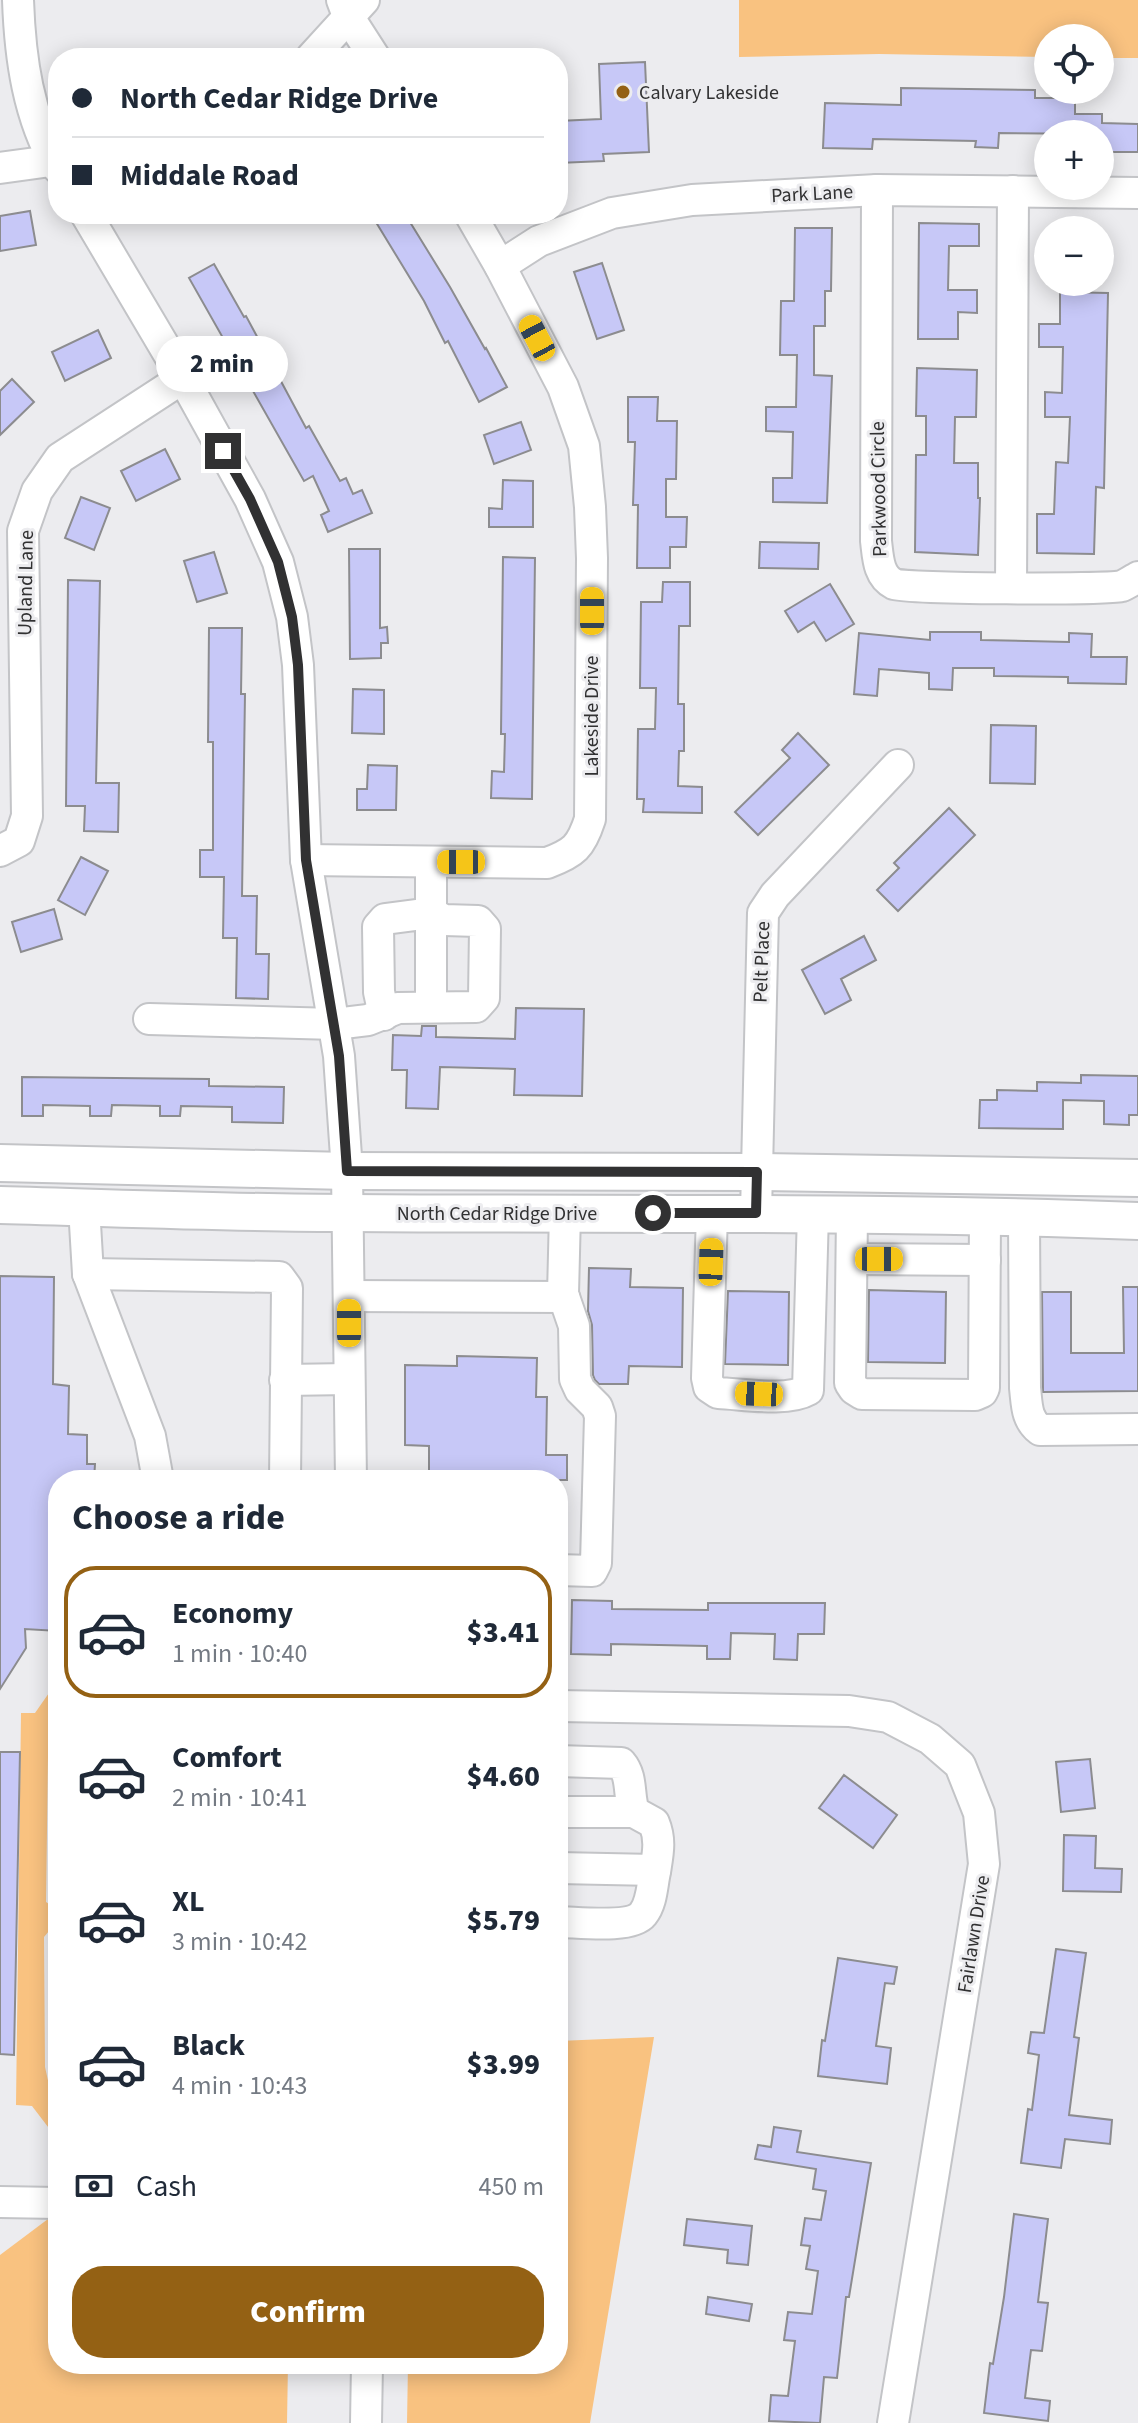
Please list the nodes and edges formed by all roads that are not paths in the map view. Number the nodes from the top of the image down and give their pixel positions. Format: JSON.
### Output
{"nodes":[{"id":1,"x":18,"y":0,"type":"edge"},
{"id":2,"x":351,"y":5,"type":"edge"},
{"id":3,"x":319,"y":48,"type":"edge"},
{"id":4,"x":370,"y":48,"type":"edge"},
{"id":5,"x":48,"y":145,"type":"edge"},
{"id":6,"x":48,"y":164,"type":"edge"},
{"id":7,"x":0,"y":168,"type":"edge"},
{"id":8,"x":877,"y":190,"type":"junction"},
{"id":9,"x":1013,"y":191,"type":"junction"},
{"id":10,"x":1138,"y":193,"type":"edge"},
{"id":11,"x":92,"y":224,"type":"edge"},
{"id":12,"x":476,"y":224,"type":"edge"},
{"id":13,"x":500,"y":266,"type":"junction"},
{"id":14,"x":183,"y":378,"type":"junction"},
{"id":15,"x":1138,"y":577,"type":"edge"},
{"id":16,"x":1011,"y":588,"type":"junction"},
{"id":17,"x":898,"y":765,"type":"dead end"},
{"id":18,"x":0,"y":851,"type":"edge"},
{"id":19,"x":306,"y":860,"type":"junction"},
{"id":20,"x":431,"y":862,"type":"junction"},
{"id":21,"x":431,"y":913,"type":"junction"},
{"id":22,"x":431,"y":1007,"type":"junction"},
{"id":23,"x":384,"y":1015,"type":"junction"},
{"id":24,"x":149,"y":1019,"type":"dead end"},
{"id":25,"x":335,"y":1024,"type":"junction"},
{"id":26,"x":0,"y":1163,"type":"edge"},
{"id":27,"x":347,"y":1171,"type":"junction"},
{"id":28,"x":757,"y":1172,"type":"junction"},
{"id":29,"x":1138,"y":1178,"type":"edge"},
{"id":30,"x":0,"y":1205,"type":"edge"},
{"id":31,"x":84,"y":1207,"type":"junction"},
{"id":32,"x":348,"y":1213,"type":"junction"},
{"id":33,"x":565,"y":1213,"type":"junction"},
{"id":34,"x":712,"y":1213,"type":"junction"},
{"id":35,"x":756,"y":1213,"type":"junction"},
{"id":36,"x":813,"y":1213,"type":"junction"},
{"id":37,"x":852,"y":1214,"type":"junction"},
{"id":38,"x":985,"y":1216,"type":"junction"},
{"id":39,"x":1024,"y":1217,"type":"junction"},
{"id":40,"x":1138,"y":1221,"type":"edge"},
{"id":41,"x":852,"y":1259,"type":"junction"},
{"id":42,"x":985,"y":1260,"type":"junction"},
{"id":43,"x":88,"y":1274,"type":"junction"},
{"id":44,"x":349,"y":1296,"type":"junction"},
{"id":45,"x":564,"y":1297,"type":"junction"},
{"id":46,"x":349,"y":1379,"type":"junction"},
{"id":47,"x":285,"y":1380,"type":"junction"},
{"id":48,"x":1138,"y":1429,"type":"edge"},
{"id":49,"x":156,"y":1470,"type":"edge"},
{"id":50,"x":285,"y":1470,"type":"edge"},
{"id":51,"x":351,"y":1470,"type":"edge"},
{"id":52,"x":568,"y":1572,"type":"edge"},
{"id":53,"x":568,"y":1706,"type":"edge"},
{"id":54,"x":568,"y":1761,"type":"edge"},
{"id":55,"x":568,"y":1812,"type":"edge"},
{"id":56,"x":634,"y":1812,"type":"junction"},
{"id":57,"x":568,"y":1868,"type":"edge"},
{"id":58,"x":655,"y":1870,"type":"junction"},
{"id":59,"x":568,"y":1922,"type":"edge"},
{"id":60,"x":0,"y":2202,"type":"edge"},
{"id":61,"x":48,"y":2203,"type":"edge"},
{"id":62,"x":367,"y":2374,"type":"edge"},
{"id":63,"x":366,"y":2423,"type":"edge"},
{"id":64,"x":893,"y":2423,"type":"edge"}],
"edges":[{"from":1,"to":5,"type":"street"},
{"from":2,"to":3,"type":"street"},
{"from":2,"to":4,"type":"street"},
{"from":6,"to":7,"type":"street"},
{"from":8,"to":9,"type":"street","name":"Park Lane"},
{"from":8,"to":13,"type":"street","name":"Park Lane"},
{"from":8,"to":16,"type":"street","name":"Parkwood Circle"},
{"from":9,"to":10,"type":"street","name":"Park Lane"},
{"from":9,"to":16,"type":"street"},
{"from":11,"to":14,"type":"street"},
{"from":12,"to":13,"type":"street","name":"Lakeside Drive"},
{"from":13,"to":20,"type":"street","name":"Lakeside Drive"},
{"from":14,"to":18,"type":"street","name":"Upland Lane"},
{"from":14,"to":19,"type":"street"},
{"from":15,"to":16,"type":"street","name":"Parkwood Circle"},
{"from":17,"to":28,"type":"street","name":"Pelt Place"},
{"from":19,"to":20,"type":"street"},
{"from":19,"to":25,"type":"street"},
{"from":20,"to":21,"type":"street"},
{"from":21,"to":22,"type":"street"},
{"from":21,"to":22,"type":"street"},
{"from":21,"to":23,"type":"street"},
{"from":22,"to":23,"type":"street"},
{"from":23,"to":25,"type":"street"},
{"from":24,"to":25,"type":"street"},
{"from":25,"to":27,"type":"street"},
{"from":26,"to":27,"type":"main road","name":"North Cedar Ridge Drive"},
{"from":27,"to":28,"type":"main road","name":"North Cedar Ridge Drive"},
{"from":27,"to":32,"type":"street"},
{"from":28,"to":29,"type":"main road","name":"North Cedar Ridge Drive"},
{"from":28,"to":35,"type":"street","name":"Pelt Place"},
{"from":30,"to":31,"type":"main road","name":"North Cedar Ridge Drive"},
{"from":31,"to":32,"type":"main road","name":"North Cedar Ridge Drive"},
{"from":31,"to":43,"type":"street"},
{"from":32,"to":33,"type":"main road","name":"North Cedar Ridge Drive"},
{"from":32,"to":44,"type":"street"},
{"from":33,"to":34,"type":"main road","name":"North Cedar Ridge Drive"},
{"from":33,"to":45,"type":"street"},
{"from":34,"to":35,"type":"main road","name":"North Cedar Ridge Drive"},
{"from":34,"to":36,"type":"street"},
{"from":35,"to":36,"type":"main road","name":"North Cedar Ridge Drive"},
{"from":36,"to":37,"type":"main road","name":"North Cedar Ridge Drive"},
{"from":37,"to":38,"type":"main road","name":"North Cedar Ridge Drive"},
{"from":37,"to":41,"type":"street"},
{"from":38,"to":39,"type":"main road","name":"North Cedar Ridge Drive"},
{"from":38,"to":42,"type":"street"},
{"from":39,"to":40,"type":"main road","name":"North Cedar Ridge Drive"},
{"from":39,"to":48,"type":"street"},
{"from":41,"to":42,"type":"street"},
{"from":41,"to":42,"type":"street"},
{"from":43,"to":47,"type":"street"},
{"from":43,"to":49,"type":"street"},
{"from":44,"to":45,"type":"street"},
{"from":44,"to":46,"type":"street"},
{"from":45,"to":52,"type":"street"},
{"from":46,"to":47,"type":"street"},
{"from":46,"to":51,"type":"street"},
{"from":47,"to":50,"type":"street"},
{"from":53,"to":64,"type":"street","name":"Fairlawn Drive"},
{"from":54,"to":56,"type":"street"},
{"from":55,"to":56,"type":"street"},
{"from":56,"to":58,"type":"street"},
{"from":57,"to":58,"type":"street"},
{"from":58,"to":59,"type":"street"},
{"from":60,"to":61,"type":"street"},
{"from":62,"to":63,"type":"street"}]}
